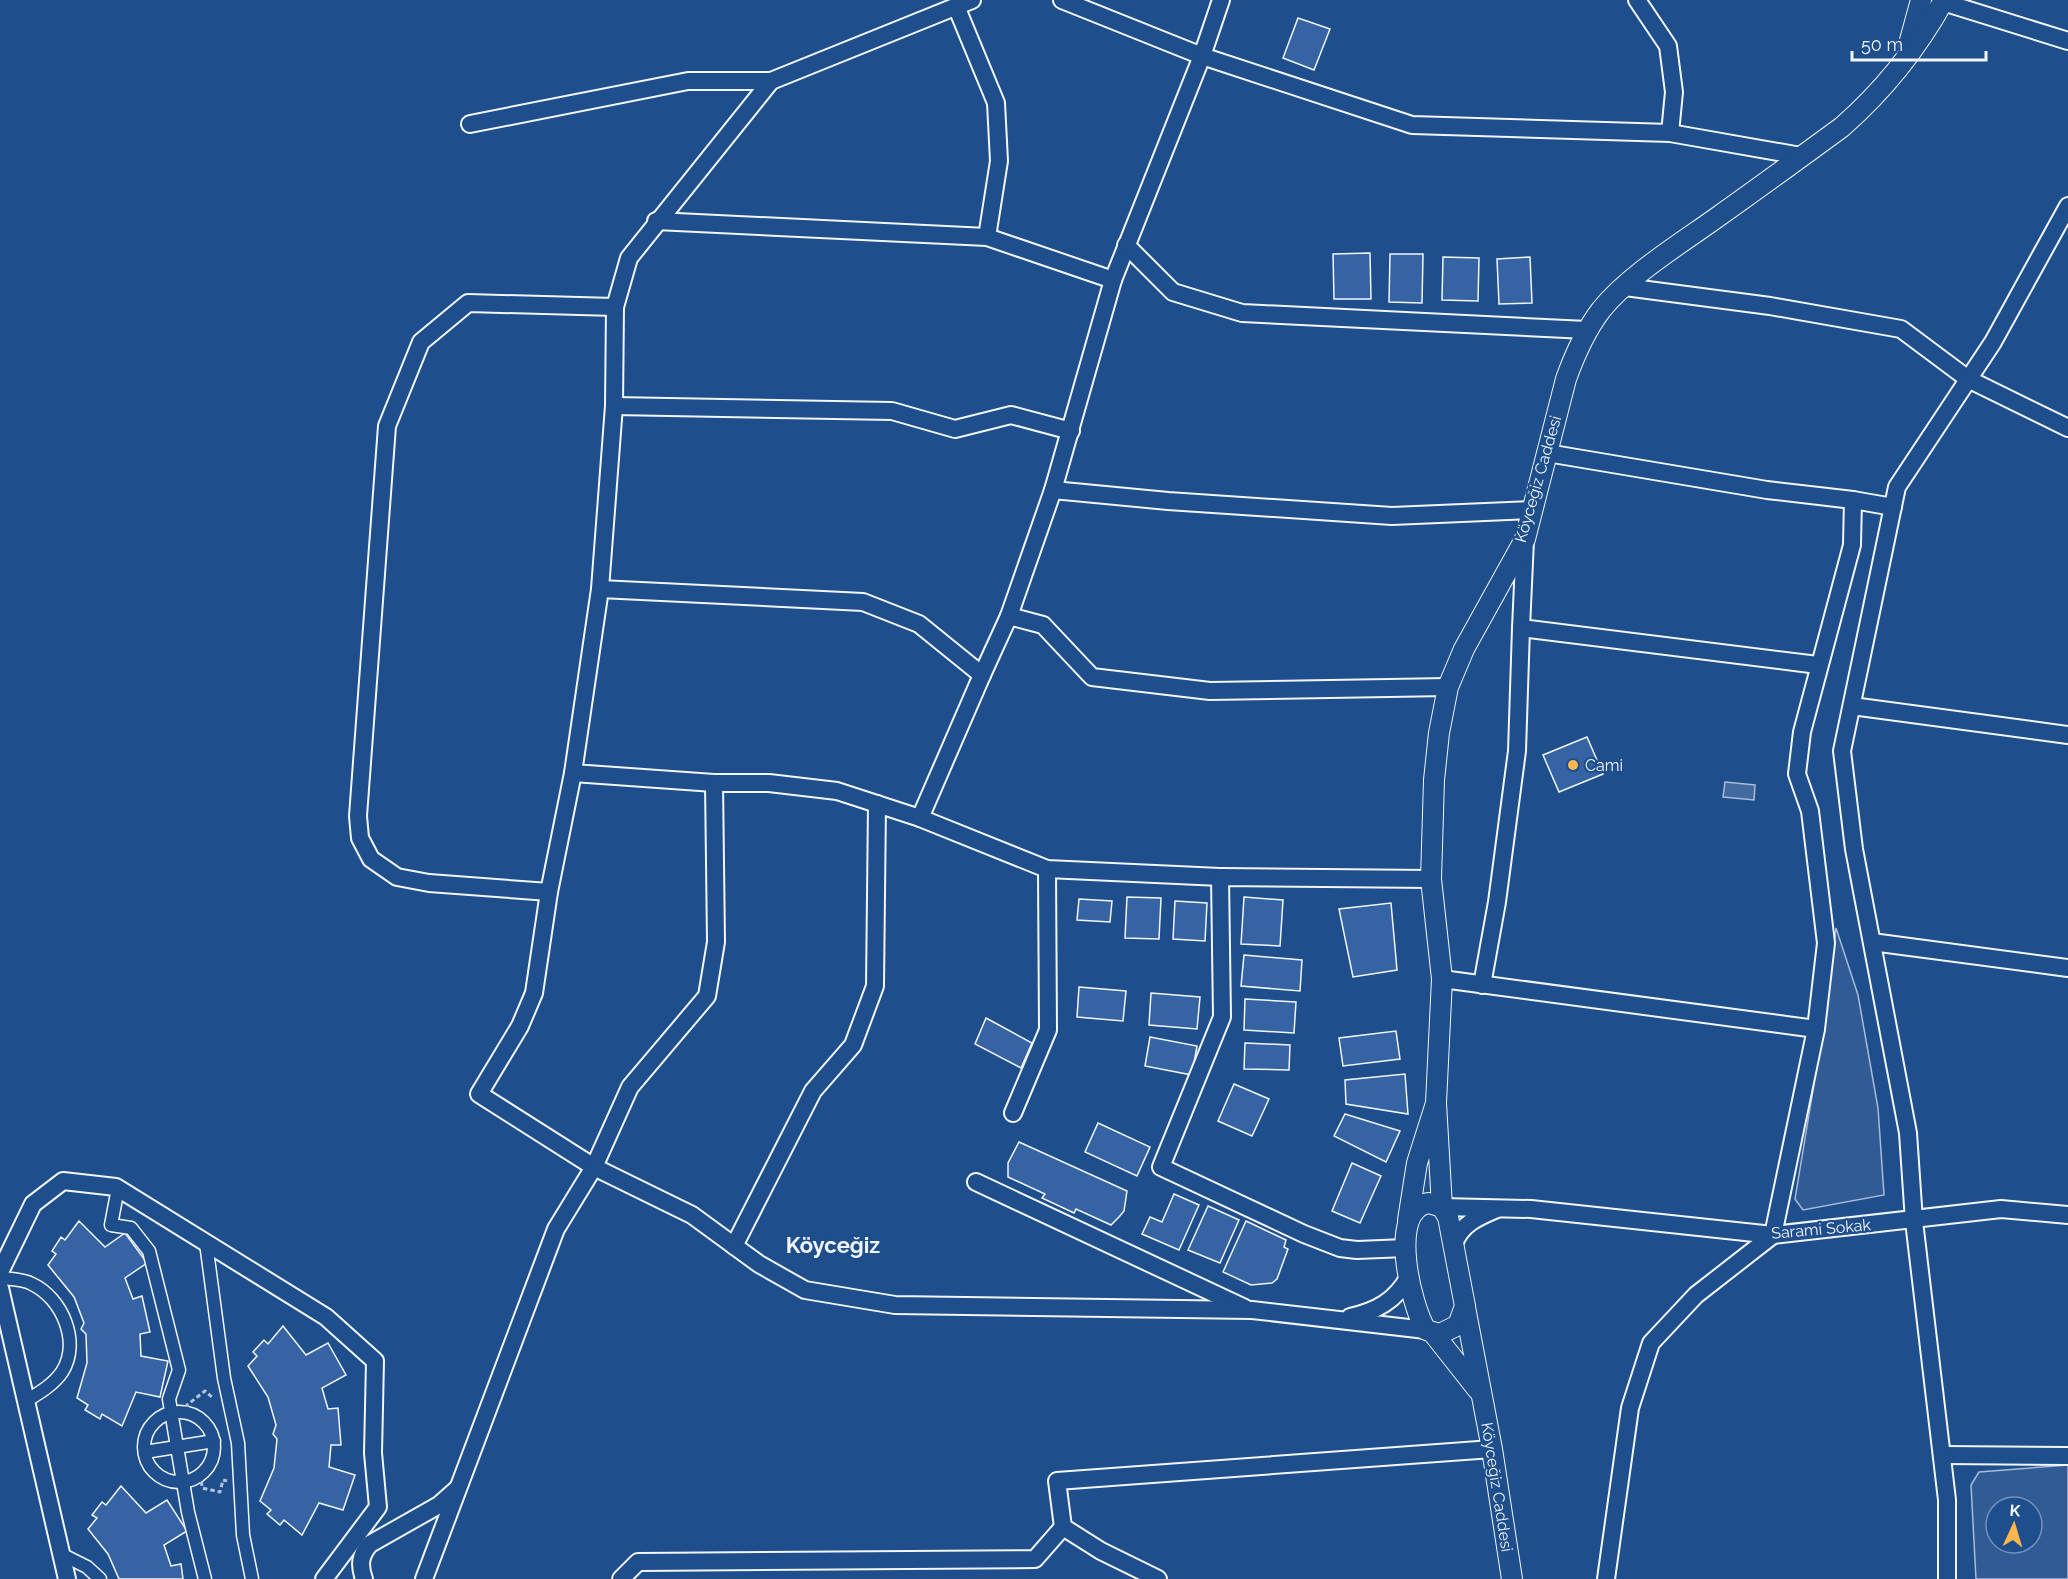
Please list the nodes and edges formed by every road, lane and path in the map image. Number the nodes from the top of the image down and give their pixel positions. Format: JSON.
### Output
{"nodes":[{"id":1,"x":1062,"y":0,"type":"edge"},
{"id":2,"x":1221,"y":0,"type":"edge"},
{"id":3,"x":1637,"y":0,"type":"edge"},
{"id":4,"x":1921,"y":0,"type":"edge"},
{"id":5,"x":1944,"y":1,"type":"edge"},
{"id":6,"x":964,"y":3,"type":"edge"},
{"id":7,"x":2068,"y":41,"type":"edge"},
{"id":8,"x":1202,"y":56,"type":"junction"},
{"id":9,"x":1902,"y":61,"type":"junction"},
{"id":10,"x":771,"y":81,"type":"junction"},
{"id":11,"x":470,"y":124,"type":"dead end"},
{"id":12,"x":1670,"y":133,"type":"junction"},
{"id":13,"x":1801,"y":156,"type":"junction"},
{"id":14,"x":2068,"y":206,"type":"edge"},
{"id":15,"x":656,"y":221,"type":"junction"},
{"id":16,"x":987,"y":237,"type":"junction"},
{"id":17,"x":1126,"y":245,"type":"junction"},
{"id":18,"x":1113,"y":280,"type":"junction"},
{"id":19,"x":1625,"y":287,"type":"junction"},
{"id":20,"x":615,"y":307,"type":"junction"},
{"id":21,"x":1587,"y":330,"type":"junction"},
{"id":22,"x":1968,"y":379,"type":"junction"},
{"id":23,"x":614,"y":406,"type":"junction"},
{"id":24,"x":2068,"y":428,"type":"edge"},
{"id":25,"x":1071,"y":431,"type":"junction"},
{"id":26,"x":1547,"y":453,"type":"junction"},
{"id":27,"x":1053,"y":490,"type":"junction"},
{"id":28,"x":1853,"y":500,"type":"junction"},
{"id":29,"x":1893,"y":507,"type":"junction"},
{"id":30,"x":1531,"y":510,"type":"junction"},
{"id":31,"x":1525,"y":539,"type":"junction"},
{"id":32,"x":600,"y":589,"type":"junction"},
{"id":33,"x":1009,"y":616,"type":"junction"},
{"id":34,"x":1521,"y":628,"type":"junction"},
{"id":35,"x":1818,"y":665,"type":"junction"},
{"id":36,"x":982,"y":675,"type":"junction"},
{"id":37,"x":1448,"y":687,"type":"junction"},
{"id":38,"x":1852,"y":706,"type":"junction"},
{"id":39,"x":2068,"y":735,"type":"edge"},
{"id":40,"x":573,"y":773,"type":"junction"},
{"id":41,"x":714,"y":783,"type":"junction"},
{"id":42,"x":876,"y":804,"type":"junction"},
{"id":43,"x":920,"y":818,"type":"junction"},
{"id":44,"x":1047,"y":869,"type":"junction"},
{"id":45,"x":1220,"y":877,"type":"junction"},
{"id":46,"x":1431,"y":879,"type":"junction"},
{"id":47,"x":549,"y":892,"type":"junction"},
{"id":48,"x":1872,"y":942,"type":"junction"},
{"id":49,"x":2068,"y":968,"type":"edge"},
{"id":50,"x":1442,"y":980,"type":"junction"},
{"id":51,"x":1482,"y":985,"type":"junction"},
{"id":52,"x":1816,"y":1029,"type":"junction"},
{"id":53,"x":1437,"y":1103,"type":"junction"},
{"id":54,"x":1012,"y":1113,"type":"dead end"},
{"id":55,"x":594,"y":1167,"type":"junction"},
{"id":56,"x":976,"y":1182,"type":"dead end"},
{"id":57,"x":118,"y":1188,"type":"junction"},
{"id":58,"x":1442,"y":1207,"type":"junction"},
{"id":59,"x":1503,"y":1207,"type":"junction"},
{"id":60,"x":2068,"y":1215,"type":"edge"},
{"id":61,"x":1408,"y":1220,"type":"junction"},
{"id":62,"x":1914,"y":1221,"type":"junction"},
{"id":63,"x":1773,"y":1235,"type":"junction"},
{"id":64,"x":206,"y":1243,"type":"junction"},
{"id":65,"x":1454,"y":1244,"type":"junction"},
{"id":66,"x":734,"y":1246,"type":"junction"},
{"id":67,"x":1406,"y":1248,"type":"junction"},
{"id":68,"x":0,"y":1272,"type":"edge"},
{"id":69,"x":1409,"y":1276,"type":"junction"},
{"id":70,"x":0,"y":1278,"type":"edge"},
{"id":71,"x":0,"y":1288,"type":"edge"},
{"id":72,"x":1465,"y":1306,"type":"junction"},
{"id":73,"x":1252,"y":1310,"type":"junction"},
{"id":74,"x":1340,"y":1319,"type":"junction"},
{"id":75,"x":1429,"y":1332,"type":"junction"},
{"id":76,"x":226,"y":1388,"type":"junction"},
{"id":77,"x":1481,"y":1395,"type":"junction"},
{"id":78,"x":26,"y":1401,"type":"junction"},
{"id":79,"x":172,"y":1413,"type":"junction"},
{"id":80,"x":192,"y":1414,"type":"junction"},
{"id":81,"x":214,"y":1441,"type":"junction"},
{"id":82,"x":177,"y":1447,"type":"junction"},
{"id":83,"x":1492,"y":1449,"type":"junction"},
{"id":84,"x":145,"y":1452,"type":"junction"},
{"id":85,"x":1942,"y":1455,"type":"junction"},
{"id":86,"x":2068,"y":1456,"type":"edge"},
{"id":87,"x":201,"y":1474,"type":"junction"},
{"id":88,"x":183,"y":1481,"type":"junction"},
{"id":89,"x":241,"y":1484,"type":"junction"},
{"id":90,"x":460,"y":1487,"type":"junction"},
{"id":91,"x":1063,"y":1527,"type":"junction"},
{"id":92,"x":358,"y":1546,"type":"junction"},
{"id":93,"x":61,"y":1554,"type":"junction"},
{"id":94,"x":66,"y":1579,"type":"edge"},
{"id":95,"x":100,"y":1579,"type":"edge"},
{"id":96,"x":205,"y":1579,"type":"edge"},
{"id":97,"x":252,"y":1579,"type":"edge"},
{"id":98,"x":324,"y":1579,"type":"edge"},
{"id":99,"x":364,"y":1579,"type":"edge"},
{"id":100,"x":424,"y":1579,"type":"edge"},
{"id":101,"x":621,"y":1579,"type":"edge"},
{"id":102,"x":1158,"y":1579,"type":"edge"},
{"id":103,"x":1512,"y":1579,"type":"edge"},
{"id":104,"x":1606,"y":1579,"type":"edge"},
{"id":105,"x":1947,"y":1579,"type":"edge"}],
"edges":[{"from":1,"to":8,"type":"street"},
{"from":2,"to":8,"type":"street"},
{"from":3,"to":12,"type":"street"},
{"from":4,"to":9,"type":"street","name":"Köyceğiz Caddesi"},
{"from":5,"to":7,"type":"street"},
{"from":5,"to":9,"type":"street","name":"Köyceğiz Caddesi"},
{"from":6,"to":10,"type":"street"},
{"from":6,"to":16,"type":"street"},
{"from":8,"to":12,"type":"street"},
{"from":8,"to":17,"type":"street"},
{"from":9,"to":13,"type":"street","name":"Köyceğiz Caddesi"},
{"from":10,"to":11,"type":"street"},
{"from":10,"to":15,"type":"street"},
{"from":12,"to":13,"type":"street"},
{"from":13,"to":19,"type":"street","name":"Köyceğiz Caddesi"},
{"from":14,"to":22,"type":"street"},
{"from":15,"to":16,"type":"street"},
{"from":15,"to":20,"type":"street"},
{"from":16,"to":18,"type":"street"},
{"from":17,"to":18,"type":"street"},
{"from":17,"to":21,"type":"street"},
{"from":18,"to":25,"type":"street"},
{"from":19,"to":21,"type":"street","name":"Köyceğiz Caddesi"},
{"from":19,"to":22,"type":"street"},
{"from":20,"to":23,"type":"street"},
{"from":20,"to":47,"type":"street"},
{"from":21,"to":26,"type":"street","name":"Köyceğiz Caddesi"},
{"from":22,"to":24,"type":"street"},
{"from":22,"to":29,"type":"street"},
{"from":23,"to":25,"type":"street"},
{"from":23,"to":32,"type":"street"},
{"from":25,"to":27,"type":"street"},
{"from":26,"to":28,"type":"street"},
{"from":26,"to":30,"type":"street","name":"Köyceğiz Caddesi"},
{"from":27,"to":30,"type":"street"},
{"from":27,"to":33,"type":"street"},
{"from":28,"to":29,"type":"street"},
{"from":28,"to":35,"type":"street"},
{"from":29,"to":38,"type":"street"},
{"from":30,"to":31,"type":"street","name":"Köyceğiz Caddesi"},
{"from":31,"to":34,"type":"street"},
{"from":31,"to":37,"type":"street","name":"Köyceğiz Caddesi"},
{"from":32,"to":36,"type":"street"},
{"from":32,"to":40,"type":"street"},
{"from":33,"to":36,"type":"street"},
{"from":33,"to":37,"type":"street"},
{"from":34,"to":35,"type":"street"},
{"from":34,"to":51,"type":"street"},
{"from":35,"to":52,"type":"street"},
{"from":36,"to":43,"type":"street"},
{"from":37,"to":46,"type":"street","name":"Köyceğiz Caddesi"},
{"from":38,"to":39,"type":"street"},
{"from":38,"to":48,"type":"street"},
{"from":40,"to":41,"type":"street"},
{"from":40,"to":47,"type":"street"},
{"from":41,"to":42,"type":"street"},
{"from":41,"to":55,"type":"street"},
{"from":42,"to":43,"type":"street"},
{"from":42,"to":66,"type":"street"},
{"from":43,"to":44,"type":"street"},
{"from":44,"to":45,"type":"street"},
{"from":44,"to":54,"type":"street"},
{"from":45,"to":46,"type":"street"},
{"from":45,"to":67,"type":"street"},
{"from":46,"to":50,"type":"street","name":"Köyceğiz Caddesi"},
{"from":47,"to":55,"type":"street"},
{"from":48,"to":49,"type":"street"},
{"from":48,"to":62,"type":"street"},
{"from":50,"to":51,"type":"street"},
{"from":50,"to":53,"type":"street","name":"Köyceğiz Caddesi"},
{"from":51,"to":52,"type":"street"},
{"from":52,"to":63,"type":"street"},
{"from":53,"to":58,"type":"street","name":"Köyceğiz Caddesi"},
{"from":53,"to":61,"type":"street","name":"Köyceğiz Caddesi"},
{"from":55,"to":66,"type":"street"},
{"from":55,"to":90,"type":"street"},
{"from":56,"to":73,"type":"street"},
{"from":57,"to":64,"type":"street"},
{"from":57,"to":68,"type":"street"},
{"from":57,"to":79,"type":"street"},
{"from":58,"to":59,"type":"street","name":"Sarami Sokak"},
{"from":58,"to":61,"type":"street"},
{"from":58,"to":65,"type":"street","name":"Köyceğiz Caddesi"},
{"from":59,"to":63,"type":"street","name":"Sarami Sokak"},
{"from":59,"to":65,"type":"street"},
{"from":60,"to":62,"type":"street","name":"Sarami Sokak"},
{"from":61,"to":67,"type":"street","name":"Köyceğiz Caddesi"},
{"from":62,"to":63,"type":"street","name":"Sarami Sokak"},
{"from":62,"to":85,"type":"street"},
{"from":63,"to":104,"type":"street"},
{"from":64,"to":76,"type":"street"},
{"from":64,"to":92,"type":"street"},
{"from":65,"to":72,"type":"street","name":"Köyceğiz Caddesi"},
{"from":66,"to":73,"type":"street"},
{"from":67,"to":69,"type":"street","name":"Köyceğiz Caddesi"},
{"from":69,"to":74,"type":"street"},
{"from":69,"to":75,"type":"street","name":"Köyceğiz Caddesi"},
{"from":70,"to":78,"type":"street"},
{"from":71,"to":78,"type":"street"},
{"from":72,"to":75,"type":"street"},
{"from":72,"to":77,"type":"street","name":"Köyceğiz Caddesi"},
{"from":73,"to":74,"type":"street"},
{"from":74,"to":75,"type":"street"},
{"from":75,"to":77,"type":"street","name":"Köyceğiz Caddesi"},
{"from":76,"to":80,"type":"path"},
{"from":76,"to":89,"type":"street"},
{"from":77,"to":83,"type":"street","name":"Köyceğiz Caddesi"},
{"from":78,"to":93,"type":"street"},
{"from":79,"to":80,"type":"street"},
{"from":79,"to":82,"type":"street"},
{"from":79,"to":84,"type":"street"},
{"from":80,"to":81,"type":"street"},
{"from":81,"to":82,"type":"street"},
{"from":81,"to":87,"type":"street"},
{"from":82,"to":84,"type":"street"},
{"from":82,"to":88,"type":"street"},
{"from":83,"to":91,"type":"street"},
{"from":83,"to":103,"type":"street","name":"Köyceğiz Caddesi"},
{"from":84,"to":88,"type":"street"},
{"from":85,"to":86,"type":"street"},
{"from":85,"to":105,"type":"street"},
{"from":87,"to":88,"type":"street"},
{"from":87,"to":89,"type":"path"},
{"from":88,"to":96,"type":"street"},
{"from":89,"to":97,"type":"street"},
{"from":90,"to":92,"type":"street"},
{"from":90,"to":100,"type":"street"},
{"from":91,"to":101,"type":"street"},
{"from":91,"to":102,"type":"street"},
{"from":92,"to":98,"type":"street"},
{"from":92,"to":99,"type":"street"},
{"from":93,"to":94,"type":"street"},
{"from":93,"to":95,"type":"street"}]}
